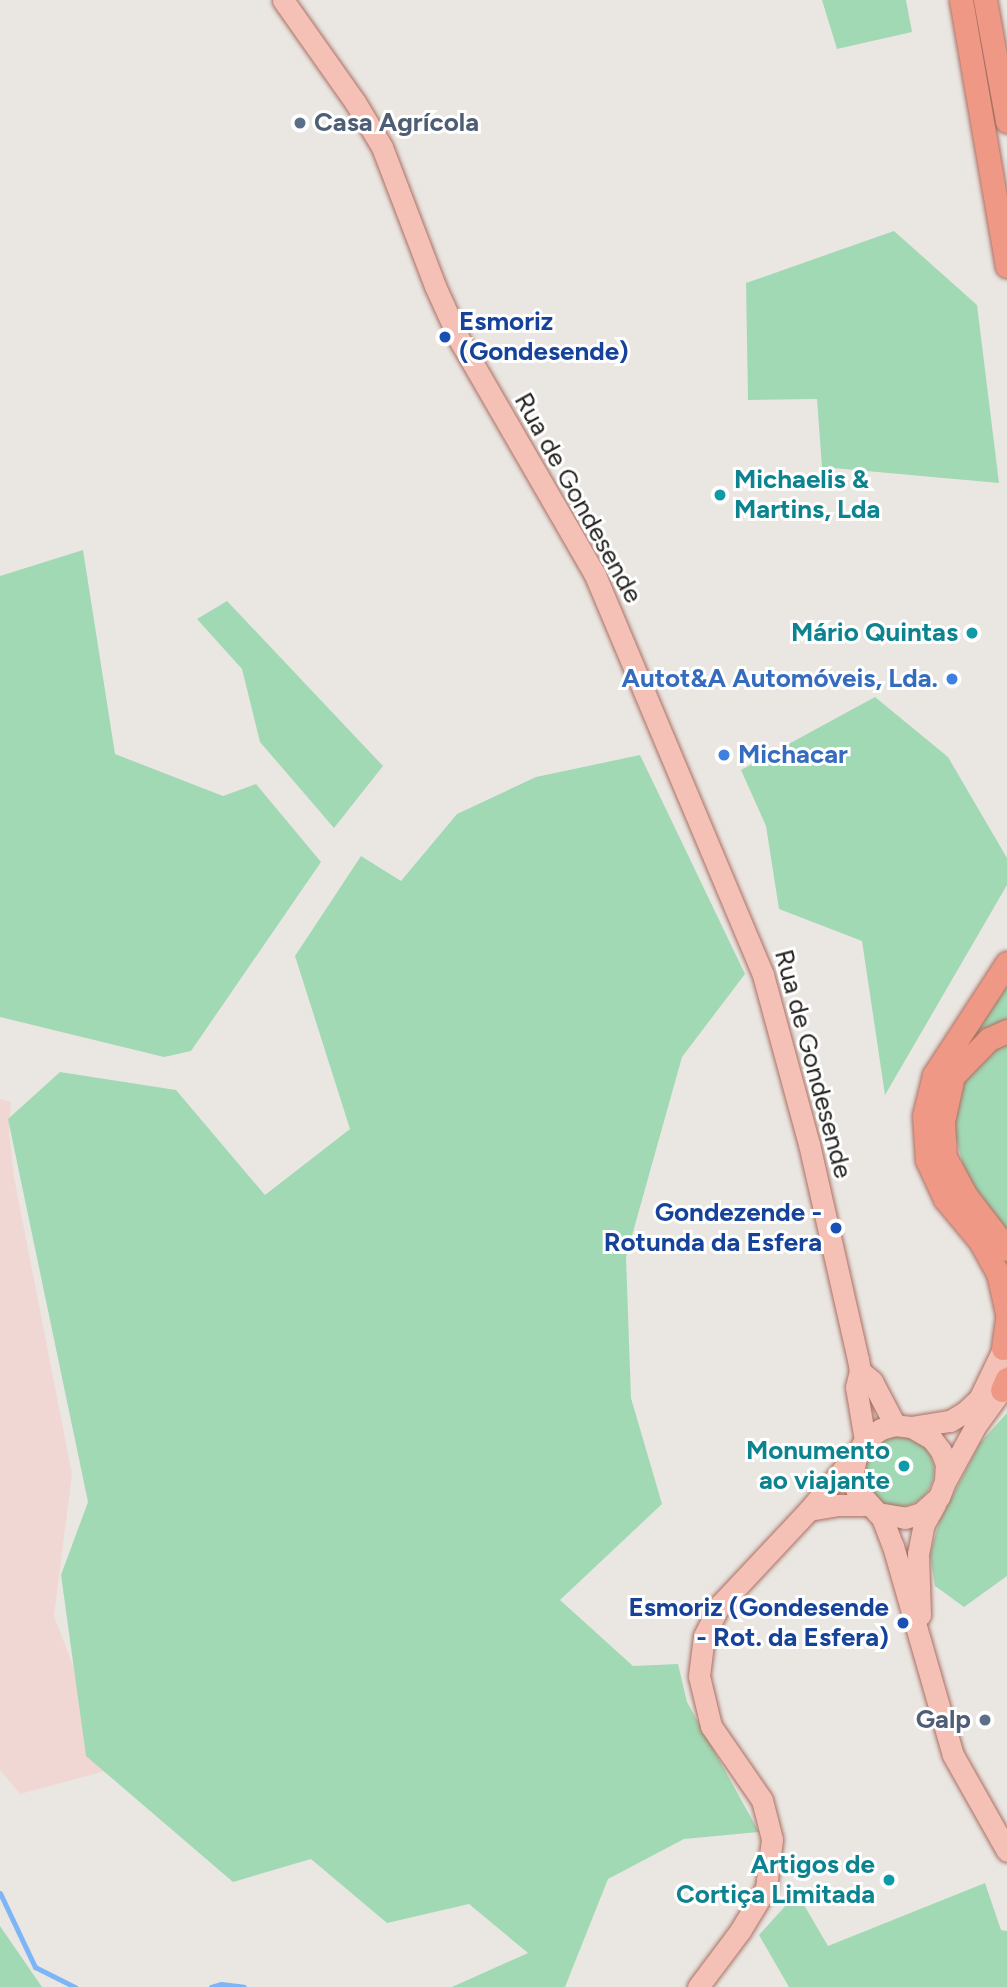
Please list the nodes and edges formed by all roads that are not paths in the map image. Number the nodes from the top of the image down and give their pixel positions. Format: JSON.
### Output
{"nodes":[{"id":1,"x":283,"y":0,"type":"edge"},
{"id":2,"x":961,"y":0,"type":"edge"},
{"id":3,"x":985,"y":0,"type":"edge"},
{"id":4,"x":1007,"y":121,"type":"edge"},
{"id":5,"x":1007,"y":266,"type":"edge"},
{"id":6,"x":1007,"y":963,"type":"edge"},
{"id":7,"x":1007,"y":1031,"type":"edge"},
{"id":8,"x":1005,"y":1249,"type":"edge"},
{"id":9,"x":1007,"y":1313,"type":"edge"},
{"id":10,"x":1007,"y":1320,"type":"edge"},
{"id":11,"x":1005,"y":1345,"type":"edge"},
{"id":12,"x":860,"y":1371,"type":"junction"},
{"id":13,"x":1005,"y":1385,"type":"edge"},
{"id":14,"x":903,"y":1426,"type":"junction"},
{"id":15,"x":861,"y":1446,"type":"junction"},
{"id":16,"x":942,"y":1489,"type":"junction"},
{"id":17,"x":873,"y":1509,"type":"junction"},
{"id":18,"x":809,"y":1510,"type":"junction"},
{"id":19,"x":919,"y":1632,"type":"junction"},
{"id":20,"x":1007,"y":1851,"type":"edge"},
{"id":21,"x":698,"y":1987,"type":"edge"}],
"edges":[{"from":1,"to":12,"type":"main road","name":"Rua de Gondesende"},
{"from":2,"to":5,"type":"highway"},
{"from":3,"to":4,"type":"highway"},
{"from":6,"to":9,"type":"highway"},
{"from":7,"to":8,"type":"highway"},
{"from":10,"to":11,"type":"highway"},
{"from":11,"to":14,"type":"main road"},
{"from":12,"to":14,"type":"main road","name":"Rua de Gondesende"},
{"from":12,"to":15,"type":"main road","name":"Rua de Gondesende"},
{"from":13,"to":16,"type":"main road"},
{"from":14,"to":15,"type":"main road"},
{"from":14,"to":16,"type":"main road","name":"Rua de Gondesende"},
{"from":15,"to":17,"type":"main road","name":"Rua de Gondesende"},
{"from":15,"to":18,"type":"main road"},
{"from":16,"to":17,"type":"main road"},
{"from":16,"to":19,"type":"main road","name":"Rua de Gondesende"},
{"from":17,"to":18,"type":"main road"},
{"from":17,"to":19,"type":"main road","name":"Rua de Gondesende"},
{"from":18,"to":21,"type":"main road"},
{"from":19,"to":20,"type":"main road","name":"Rua de Gondesende"}]}
